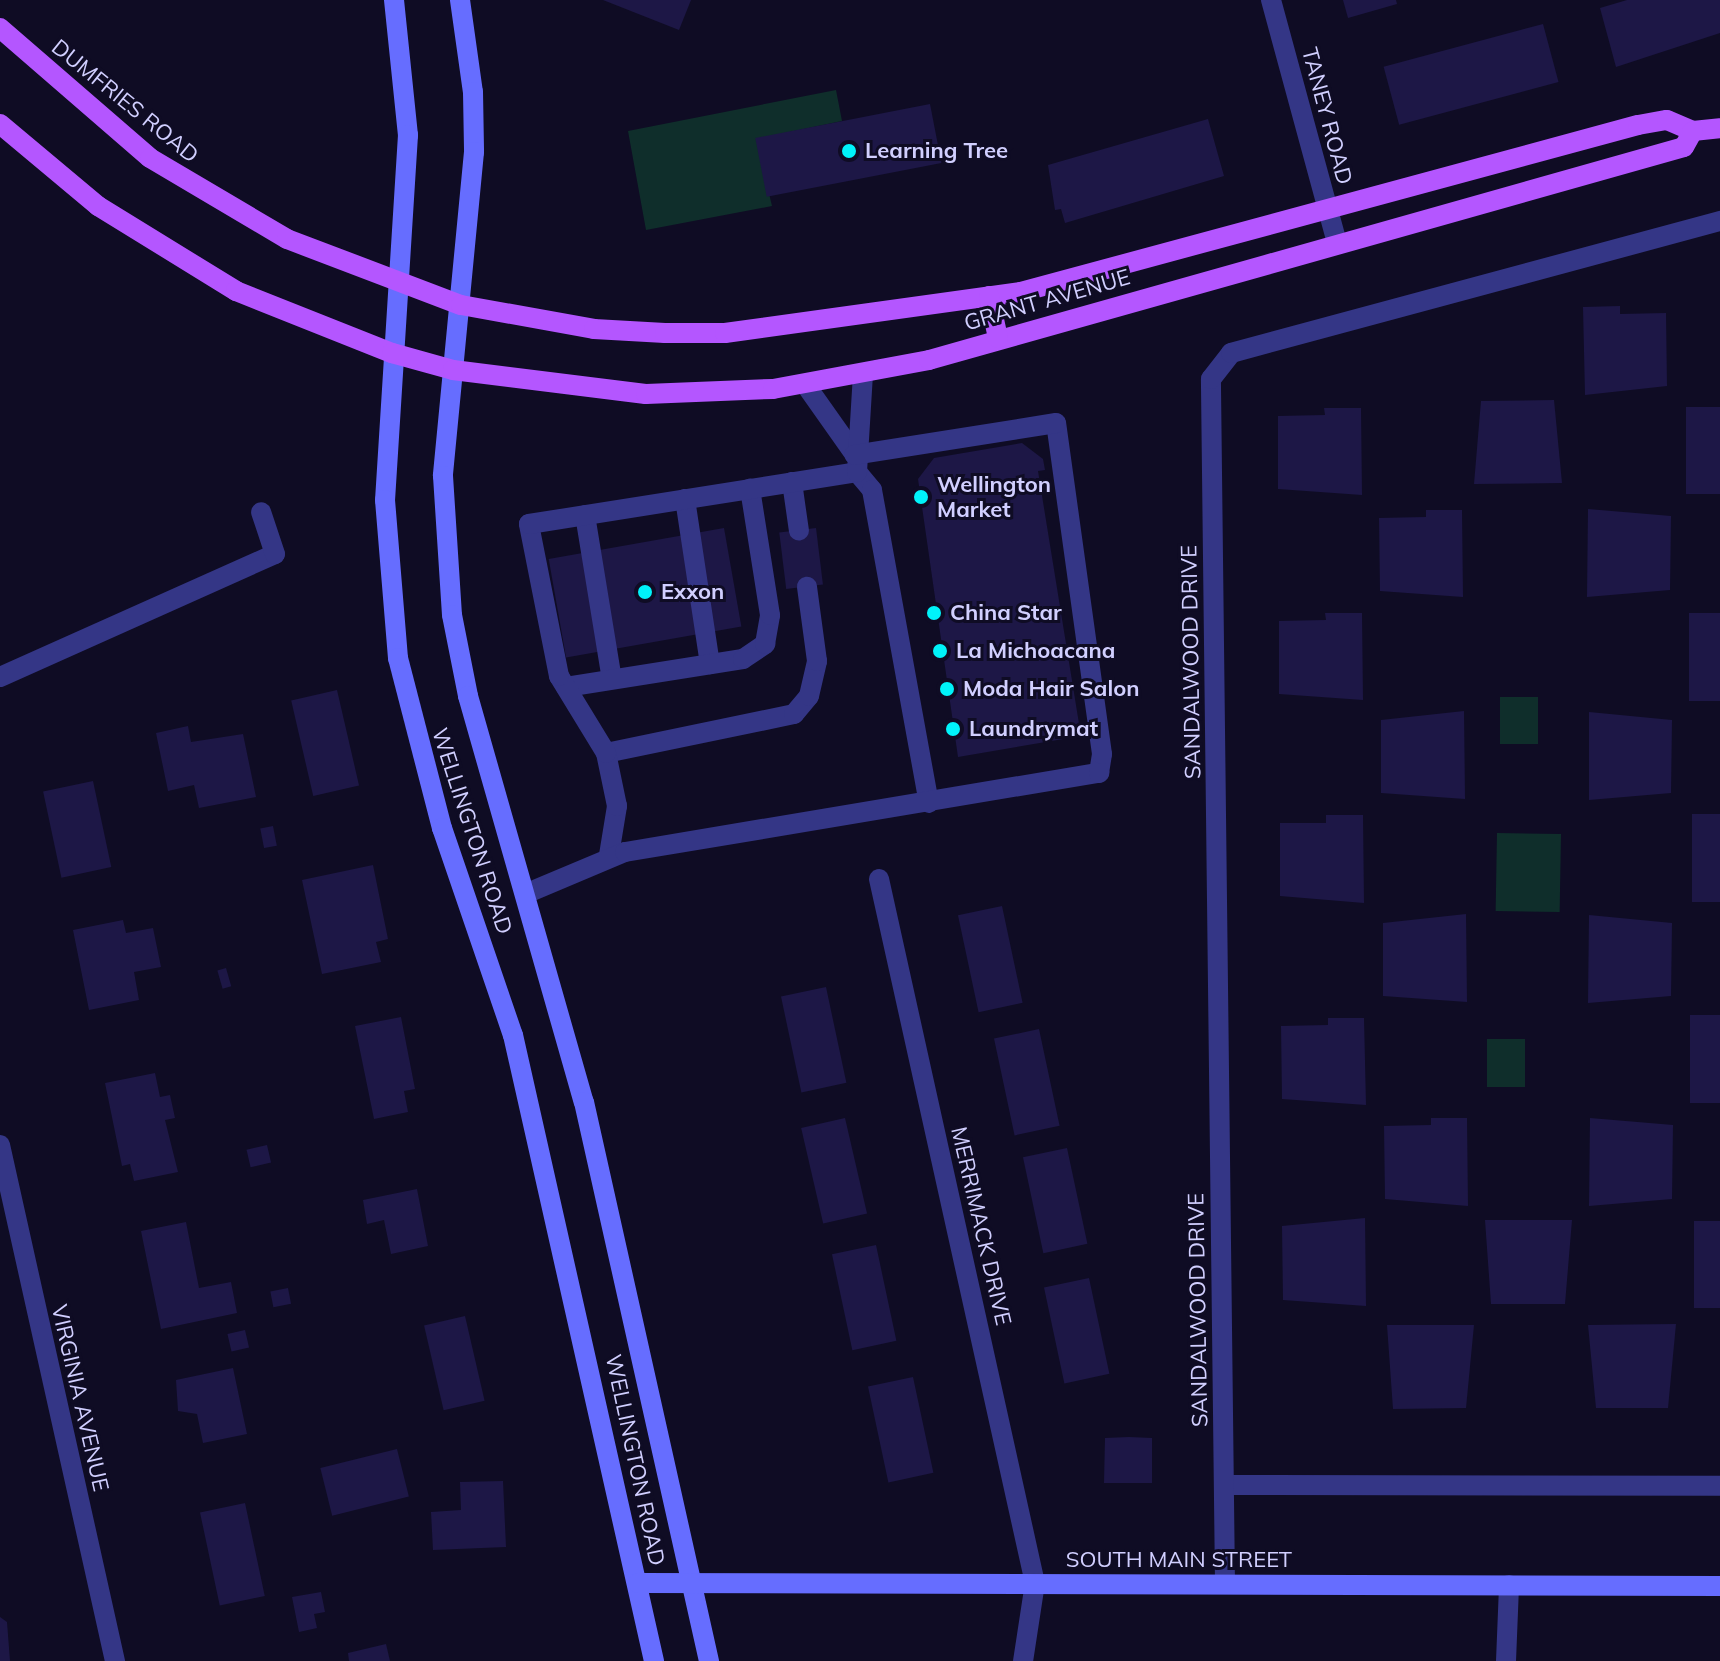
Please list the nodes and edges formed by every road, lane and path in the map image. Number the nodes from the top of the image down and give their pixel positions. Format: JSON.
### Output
{"nodes":[{"id":1,"x":394,"y":0,"type":"edge"},
{"id":2,"x":460,"y":0,"type":"edge"},
{"id":3,"x":1271,"y":0,"type":"edge"},
{"id":4,"x":0,"y":28,"type":"edge"},
{"id":5,"x":0,"y":124,"type":"edge"},
{"id":6,"x":1720,"y":128,"type":"edge"},
{"id":7,"x":1693,"y":131,"type":"junction"},
{"id":8,"x":1327,"y":211,"type":"junction"},
{"id":9,"x":1720,"y":221,"type":"edge"},
{"id":10,"x":1337,"y":243,"type":"junction"},
{"id":11,"x":399,"y":283,"type":"junction"},
{"id":12,"x":989,"y":296,"type":"junction"},
{"id":13,"x":461,"y":305,"type":"junction"},
{"id":14,"x":998,"y":338,"type":"junction"},
{"id":15,"x":392,"y":353,"type":"junction"},
{"id":16,"x":453,"y":370,"type":"junction"},
{"id":17,"x":863,"y":373,"type":"junction"},
{"id":18,"x":805,"y":384,"type":"junction"},
{"id":19,"x":856,"y":463,"type":"junction"},
{"id":20,"x":792,"y":482,"type":"junction"},
{"id":21,"x":750,"y":489,"type":"junction"},
{"id":22,"x":685,"y":499,"type":"junction"},
{"id":23,"x":261,"y":512,"type":"dead end"},
{"id":24,"x":585,"y":515,"type":"junction"},
{"id":25,"x":799,"y":531,"type":"dead end"},
{"id":26,"x":807,"y":587,"type":"dead end"},
{"id":27,"x":710,"y":664,"type":"junction"},
{"id":28,"x":0,"y":677,"type":"edge"},
{"id":29,"x":612,"y":679,"type":"junction"},
{"id":30,"x":566,"y":687,"type":"junction"},
{"id":31,"x":606,"y":753,"type":"junction"},
{"id":32,"x":929,"y":803,"type":"junction"},
{"id":33,"x":609,"y":855,"type":"junction"},
{"id":34,"x":879,"y":879,"type":"dead end"},
{"id":35,"x":525,"y":894,"type":"junction"},
{"id":36,"x":0,"y":1145,"type":"edge"},
{"id":37,"x":1224,"y":1485,"type":"junction"},
{"id":38,"x":1720,"y":1486,"type":"edge"},
{"id":39,"x":638,"y":1583,"type":"junction"},
{"id":40,"x":694,"y":1583,"type":"junction"},
{"id":41,"x":1035,"y":1583,"type":"junction"},
{"id":42,"x":1225,"y":1584,"type":"junction"},
{"id":43,"x":1509,"y":1585,"type":"junction"},
{"id":44,"x":1720,"y":1586,"type":"edge"},
{"id":45,"x":115,"y":1661,"type":"edge"},
{"id":46,"x":654,"y":1661,"type":"edge"},
{"id":47,"x":709,"y":1661,"type":"edge"},
{"id":48,"x":1023,"y":1661,"type":"edge"},
{"id":49,"x":1506,"y":1661,"type":"edge"}],
"edges":[{"from":1,"to":11,"type":"main road","name":"WELLINGTON ROAD"},
{"from":2,"to":13,"type":"main road","name":"WELLINGTON ROAD"},
{"from":3,"to":8,"type":"street","name":"TANEY ROAD"},
{"from":4,"to":11,"type":"main road","name":"DUMFRIES ROAD"},
{"from":5,"to":15,"type":"main road"},
{"from":6,"to":7,"type":"main road","name":"GRANT AVENUE"},
{"from":7,"to":8,"type":"main road","name":"GRANT AVENUE"},
{"from":7,"to":10,"type":"main road","name":"GRANT AVENUE"},
{"from":8,"to":10,"type":"street","name":"TANEY ROAD"},
{"from":8,"to":12,"type":"main road","name":"GRANT AVENUE"},
{"from":9,"to":37,"type":"street","name":"SANDALWOOD DRIVE"},
{"from":10,"to":14,"type":"main road","name":"GRANT AVENUE"},
{"from":11,"to":13,"type":"main road","name":"GRANT AVENUE"},
{"from":11,"to":15,"type":"main road","name":"WELLINGTON ROAD"},
{"from":12,"to":13,"type":"main road","name":"GRANT AVENUE"},
{"from":12,"to":14,"type":"main road"},
{"from":13,"to":16,"type":"main road","name":"WELLINGTON ROAD"},
{"from":14,"to":17,"type":"main road","name":"GRANT AVENUE"},
{"from":15,"to":16,"type":"main road","name":"GRANT AVENUE"},
{"from":15,"to":39,"type":"main road","name":"WELLINGTON ROAD"},
{"from":16,"to":18,"type":"main road","name":"GRANT AVENUE"},
{"from":16,"to":35,"type":"main road","name":"WELLINGTON ROAD"},
{"from":17,"to":18,"type":"main road","name":"GRANT AVENUE"},
{"from":17,"to":19,"type":"street"},
{"from":18,"to":19,"type":"street"},
{"from":19,"to":20,"type":"street"},
{"from":19,"to":32,"type":"street"},
{"from":19,"to":32,"type":"street"},
{"from":20,"to":21,"type":"street"},
{"from":20,"to":25,"type":"street"},
{"from":21,"to":22,"type":"street"},
{"from":21,"to":27,"type":"street"},
{"from":22,"to":24,"type":"street"},
{"from":22,"to":27,"type":"street"},
{"from":23,"to":28,"type":"street"},
{"from":24,"to":29,"type":"street"},
{"from":24,"to":30,"type":"street"},
{"from":26,"to":31,"type":"street"},
{"from":27,"to":29,"type":"street"},
{"from":29,"to":30,"type":"street"},
{"from":30,"to":31,"type":"street"},
{"from":31,"to":33,"type":"street"},
{"from":32,"to":33,"type":"street"},
{"from":33,"to":35,"type":"street"},
{"from":34,"to":41,"type":"street","name":"MERRIMACK DRIVE"},
{"from":35,"to":40,"type":"main road","name":"WELLINGTON ROAD"},
{"from":36,"to":45,"type":"street","name":"VIRGINIA AVENUE"},
{"from":37,"to":38,"type":"street"},
{"from":37,"to":42,"type":"street","name":"SANDALWOOD DRIVE"},
{"from":39,"to":40,"type":"main road","name":"SOUTH MAIN STREET"},
{"from":39,"to":46,"type":"main road","name":"WELLINGTON ROAD"},
{"from":40,"to":41,"type":"main road","name":"SOUTH MAIN STREET"},
{"from":40,"to":47,"type":"main road","name":"WELLINGTON ROAD"},
{"from":41,"to":42,"type":"main road","name":"SOUTH MAIN STREET"},
{"from":41,"to":48,"type":"street"},
{"from":42,"to":43,"type":"main road","name":"SOUTH MAIN STREET"},
{"from":43,"to":44,"type":"main road","name":"SOUTH MAIN STREET"},
{"from":43,"to":49,"type":"street"}]}
